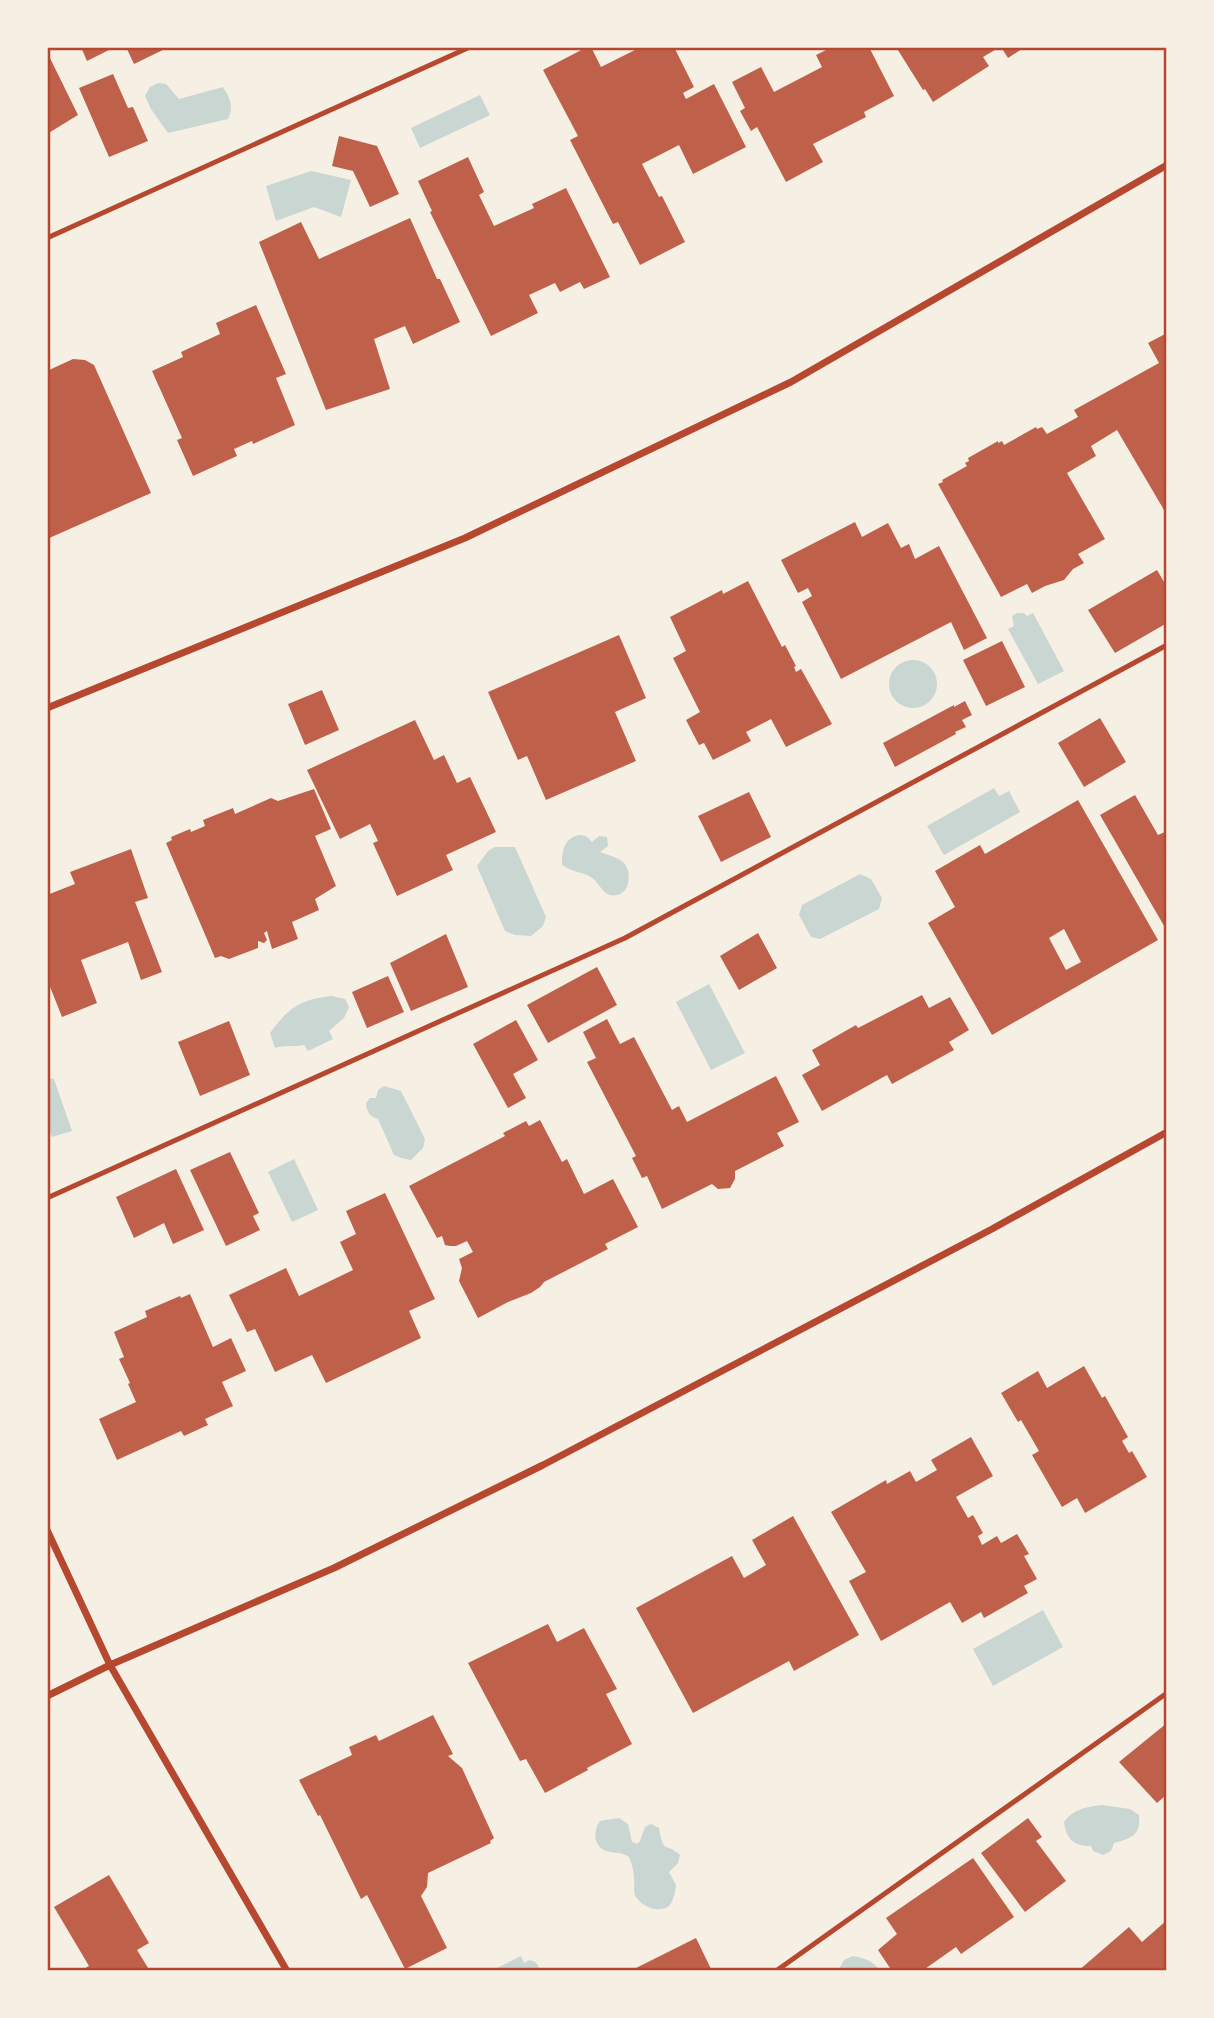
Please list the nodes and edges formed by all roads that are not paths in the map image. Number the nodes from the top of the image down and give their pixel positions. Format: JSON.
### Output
{"nodes":[{"id":1,"x":470,"y":47,"type":"edge"},
{"id":2,"x":1167,"y":165,"type":"edge"},
{"id":3,"x":47,"y":238,"type":"edge"},
{"id":4,"x":1167,"y":645,"type":"edge"},
{"id":5,"x":47,"y":708,"type":"edge"},
{"id":6,"x":1167,"y":1132,"type":"edge"},
{"id":7,"x":47,"y":1198,"type":"edge"},
{"id":8,"x":47,"y":1530,"type":"edge"},
{"id":9,"x":110,"y":1665,"type":"junction"},
{"id":10,"x":1167,"y":1693,"type":"edge"},
{"id":11,"x":47,"y":1696,"type":"edge"},
{"id":12,"x":287,"y":1971,"type":"edge"},
{"id":13,"x":776,"y":1971,"type":"edge"}],
"edges":[{"from":1,"to":3,"type":"lane"},
{"from":2,"to":5,"type":"street"},
{"from":4,"to":7,"type":"lane"},
{"from":6,"to":9,"type":"street"},
{"from":8,"to":9,"type":"street"},
{"from":9,"to":11,"type":"street"},
{"from":9,"to":12,"type":"street"},
{"from":10,"to":13,"type":"lane"}]}
